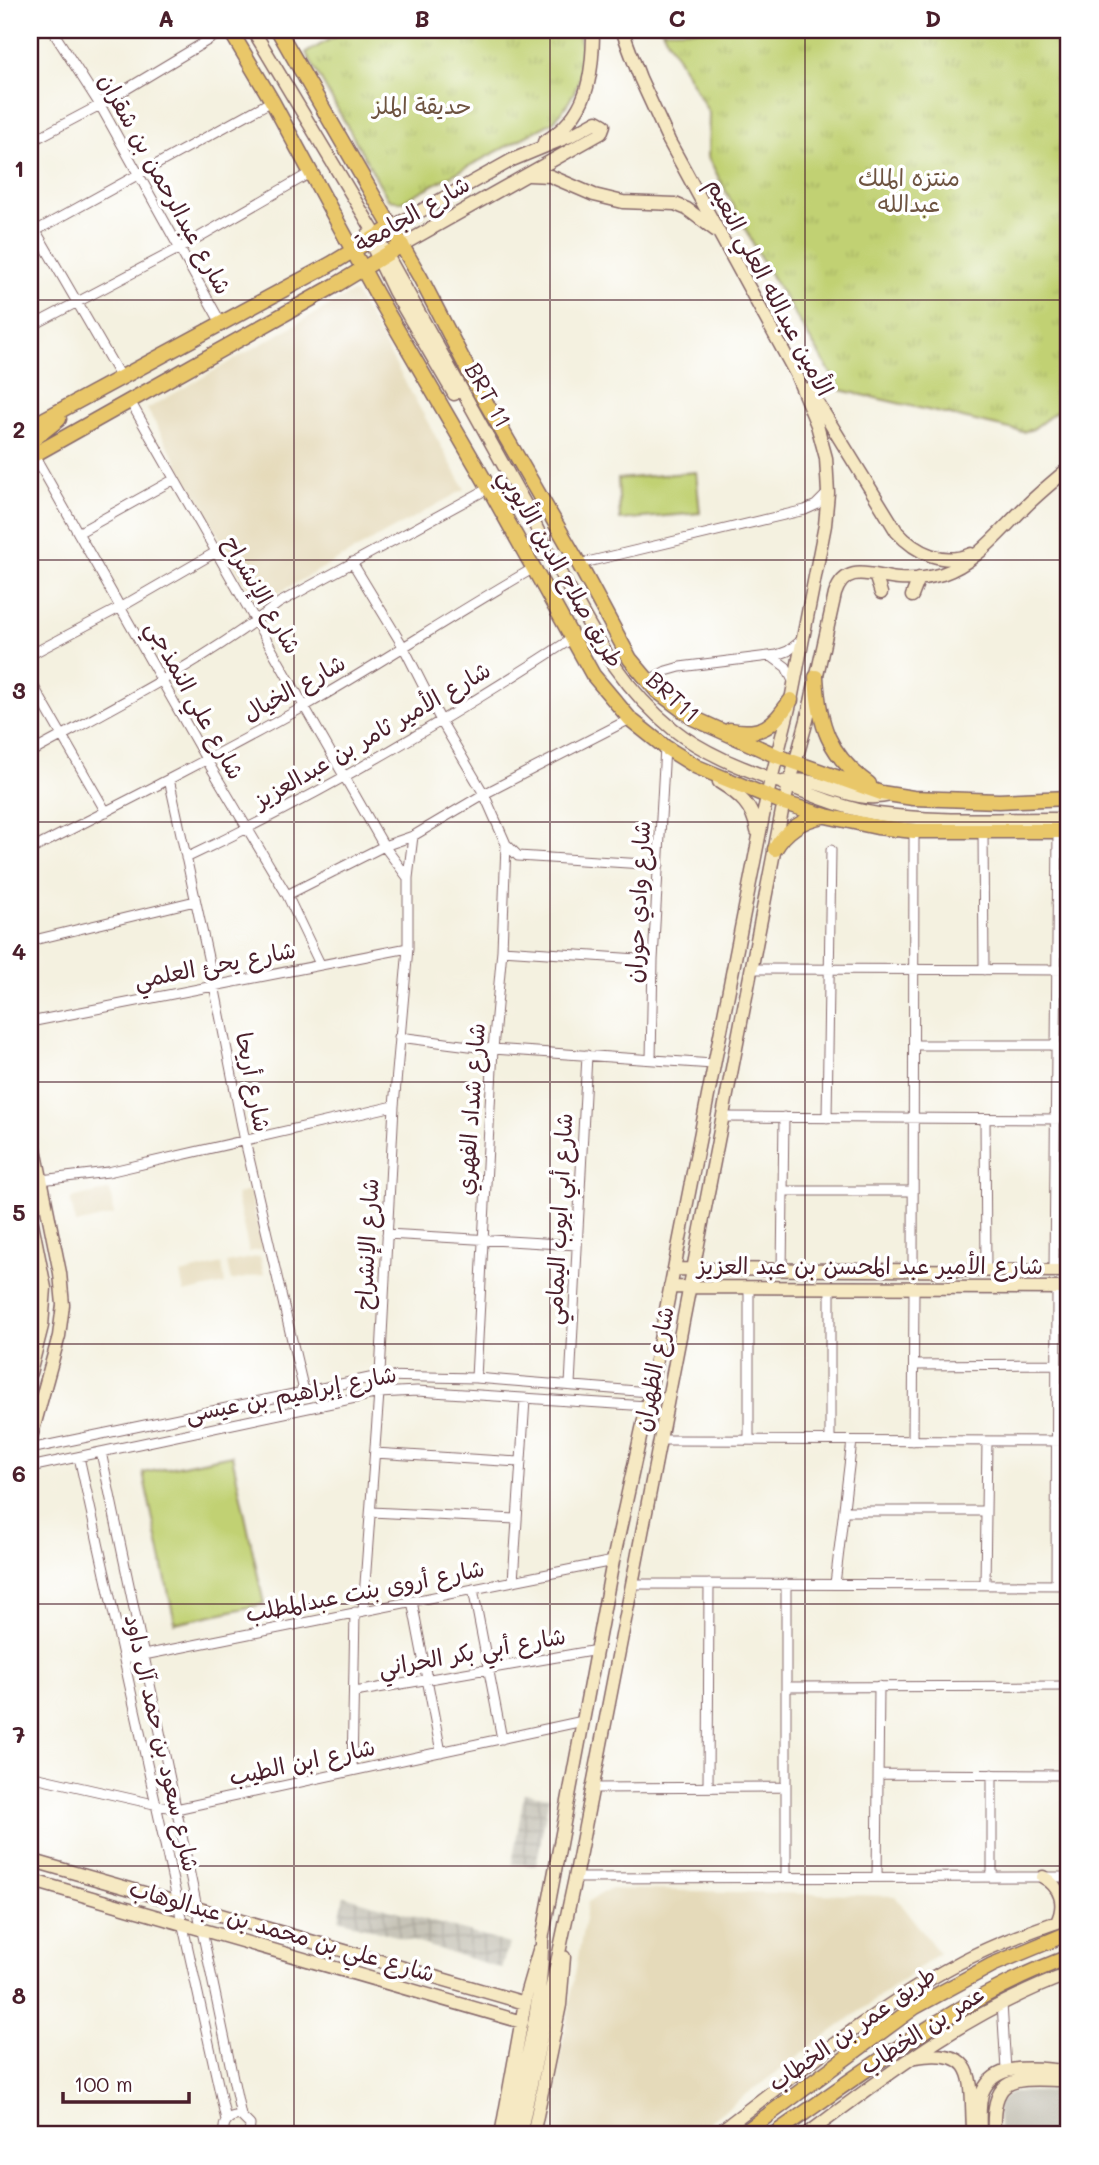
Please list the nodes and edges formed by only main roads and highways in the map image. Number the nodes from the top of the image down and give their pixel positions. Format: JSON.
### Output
{"nodes":[{"id":1,"x":227,"y":30,"type":"edge"},
{"id":2,"x":253,"y":30,"type":"edge"},
{"id":3,"x":278,"y":30,"type":"edge"},
{"id":4,"x":593,"y":30,"type":"edge"},
{"id":5,"x":622,"y":30,"type":"edge"},
{"id":6,"x":521,"y":156,"type":"junction"},
{"id":7,"x":525,"y":176,"type":"junction"},
{"id":8,"x":393,"y":227,"type":"junction"},
{"id":9,"x":717,"y":231,"type":"junction"},
{"id":10,"x":373,"y":239,"type":"junction"},
{"id":11,"x":402,"y":245,"type":"junction"},
{"id":12,"x":354,"y":251,"type":"junction"},
{"id":13,"x":382,"y":257,"type":"junction"},
{"id":14,"x":364,"y":268,"type":"junction"},
{"id":15,"x":786,"y":354,"type":"junction"},
{"id":16,"x":75,"y":403,"type":"junction"},
{"id":17,"x":30,"y":427,"type":"edge"},
{"id":18,"x":31,"y":451,"type":"edge"},
{"id":19,"x":1069,"y":468,"type":"edge"},
{"id":20,"x":539,"y":535,"type":"joint"},
{"id":21,"x":985,"y":547,"type":"junction"},
{"id":22,"x":875,"y":575,"type":"junction"},
{"id":23,"x":919,"y":578,"type":"junction"},
{"id":24,"x":881,"y":593,"type":"dead end"},
{"id":25,"x":912,"y":596,"type":"dead end"},
{"id":26,"x":816,"y":677,"type":"junction"},
{"id":27,"x":791,"y":700,"type":"junction"},
{"id":28,"x":712,"y":727,"type":"junction"},
{"id":29,"x":777,"y":756,"type":"junction"},
{"id":30,"x":796,"y":763,"type":"junction"},
{"id":31,"x":697,"y":767,"type":"junction"},
{"id":32,"x":783,"y":782,"type":"junction"},
{"id":33,"x":886,"y":794,"type":"junction"},
{"id":34,"x":767,"y":796,"type":"junction"},
{"id":35,"x":1069,"y":798,"type":"edge"},
{"id":36,"x":784,"y":803,"type":"junction"},
{"id":37,"x":826,"y":816,"type":"junction"},
{"id":38,"x":1069,"y":819,"type":"edge"},
{"id":39,"x":1063,"y":831,"type":"edge"},
{"id":40,"x":758,"y":842,"type":"junction"},
{"id":41,"x":775,"y":849,"type":"junction"},
{"id":42,"x":30,"y":1124,"type":"edge"},
{"id":43,"x":30,"y":1217,"type":"edge"},
{"id":44,"x":674,"y":1269,"type":"junction"},
{"id":45,"x":695,"y":1269,"type":"junction"},
{"id":46,"x":1069,"y":1271,"type":"edge"},
{"id":47,"x":670,"y":1287,"type":"junction"},
{"id":48,"x":691,"y":1287,"type":"junction"},
{"id":49,"x":1063,"y":1288,"type":"edge"},
{"id":50,"x":30,"y":1369,"type":"edge"},
{"id":51,"x":30,"y":1441,"type":"edge"},
{"id":52,"x":30,"y":1860,"type":"edge"},
{"id":53,"x":1043,"y":1877,"type":"road end"},
{"id":54,"x":30,"y":1880,"type":"edge"},
{"id":55,"x":1063,"y":1920,"type":"edge"},
{"id":56,"x":1069,"y":1933,"type":"edge"},
{"id":57,"x":542,"y":1940,"type":"junction"},
{"id":58,"x":563,"y":1942,"type":"junction"},
{"id":59,"x":1069,"y":1957,"type":"edge"},
{"id":60,"x":956,"y":1964,"type":"junction"},
{"id":61,"x":992,"y":1965,"type":"junction"},
{"id":62,"x":1068,"y":1975,"type":"edge"},
{"id":63,"x":990,"y":1992,"type":"junction"},
{"id":64,"x":525,"y":2003,"type":"junction"},
{"id":65,"x":976,"y":2017,"type":"junction"},
{"id":66,"x":522,"y":2022,"type":"junction"},
{"id":67,"x":934,"y":2024,"type":"junction"},
{"id":68,"x":911,"y":2057,"type":"junction"},
{"id":69,"x":1069,"y":2071,"type":"edge"},
{"id":70,"x":1069,"y":2080,"type":"edge"},
{"id":71,"x":501,"y":2135,"type":"edge"},
{"id":72,"x":510,"y":2135,"type":"edge"},
{"id":73,"x":520,"y":2135,"type":"edge"},
{"id":74,"x":533,"y":2135,"type":"edge"},
{"id":75,"x":715,"y":2135,"type":"edge"},
{"id":76,"x":741,"y":2135,"type":"edge"},
{"id":77,"x":773,"y":2135,"type":"edge"},
{"id":78,"x":806,"y":2135,"type":"edge"},
{"id":79,"x":973,"y":2135,"type":"edge"},
{"id":80,"x":980,"y":2135,"type":"edge"},
{"id":81,"x":994,"y":2135,"type":"edge"}],
"edges":[{"from":1,"to":12,"type":"main road","name":"طريق صلاح الدين الأيوبي"},
{"from":2,"to":10,"type":"main road","name":"BRT 11"},
{"from":3,"to":8,"type":"main road","name":"طريق صلاح الدين الأيوبي"},
{"from":4,"to":6,"type":"main road"},
{"from":5,"to":9,"type":"main road","name":"الأمين عبدالله العلي النعيم"},
{"from":6,"to":7,"type":"main road","name":"شارع الجامعة"},
{"from":6,"to":8,"type":"main road","name":"شارع الجامعة"},
{"from":7,"to":9,"type":"main road"},
{"from":7,"to":11,"type":"main road","name":"شارع الجامعة"},
{"from":8,"to":10,"type":"main road","name":"شارع الجامعة"},
{"from":8,"to":11,"type":"main road","name":"طريق صلاح الدين الأيوبي"},
{"from":9,"to":15,"type":"main road","name":"الأمين عبدالله العلي النعيم"},
{"from":10,"to":12,"type":"main road","name":"شارع الجامعة"},
{"from":10,"to":13,"type":"main road","name":"BRT 11"},
{"from":11,"to":13,"type":"main road","name":"شارع الجامعة"},
{"from":11,"to":28,"type":"main road","name":"طريق صلاح الدين الأيوبي"},
{"from":12,"to":14,"type":"main road","name":"طريق صلاح الدين الأيوبي"},
{"from":12,"to":16,"type":"main road","name":"شارع الجامعة"},
{"from":13,"to":14,"type":"main road","name":"شارع الجامعة"},
{"from":13,"to":20,"type":"main road","name":"BRT 11"},
{"from":14,"to":18,"type":"main road","name":"شارع الجامعة"},
{"from":14,"to":31,"type":"main road","name":"طريق صلاح الدين الأيوبي"},
{"from":15,"to":21,"type":"main road"},
{"from":15,"to":27,"type":"main road","name":"الأمين عبدالله العلي النعيم"},
{"from":16,"to":17,"type":"main road","name":"شارع الجامعة"},
{"from":16,"to":18,"type":"main road"},
{"from":19,"to":21,"type":"main road"},
{"from":20,"to":32,"type":"main road","name":"BRT11"},
{"from":21,"to":23,"type":"main road"},
{"from":22,"to":23,"type":"main road"},
{"from":22,"to":24,"type":"main road"},
{"from":22,"to":26,"type":"main road"},
{"from":23,"to":25,"type":"main road"},
{"from":26,"to":30,"type":"main road"},
{"from":26,"to":33,"type":"main road"},
{"from":27,"to":28,"type":"main road"},
{"from":27,"to":29,"type":"main road","name":"الأمين عبدالله العلي النعيم"},
{"from":28,"to":29,"type":"main road","name":"طريق صلاح الدين الأيوبي"},
{"from":29,"to":30,"type":"main road","name":"طريق صلاح الدين الأيوبي"},
{"from":29,"to":32,"type":"main road","name":"الأمين عبدالله العلي النعيم"},
{"from":30,"to":32,"type":"main road"},
{"from":30,"to":33,"type":"main road","name":"طريق صلاح الدين الأيوبي"},
{"from":31,"to":34,"type":"main road","name":"طريق صلاح الدين الأيوبي"},
{"from":31,"to":40,"type":"main road"},
{"from":32,"to":33,"type":"main road"},
{"from":32,"to":34,"type":"main road","name":"شارع الظهران"},
{"from":32,"to":36,"type":"main road","name":"شارع الظهران"},
{"from":32,"to":38,"type":"main road","name":"BRT11"},
{"from":33,"to":35,"type":"main road","name":"طريق صلاح الدين الأيوبي"},
{"from":34,"to":36,"type":"main road","name":"طريق صلاح الدين الأيوبي"},
{"from":34,"to":40,"type":"main road","name":"شارع الظهران"},
{"from":36,"to":37,"type":"main road","name":"طريق صلاح الدين الأيوبي"},
{"from":36,"to":41,"type":"main road","name":"شارع الظهران"},
{"from":37,"to":39,"type":"main road","name":"طريق صلاح الدين الأيوبي"},
{"from":37,"to":41,"type":"main road"},
{"from":40,"to":44,"type":"main road","name":"شارع الظهران"},
{"from":41,"to":45,"type":"main road","name":"شارع الظهران"},
{"from":42,"to":51,"type":"main road"},
{"from":43,"to":50,"type":"main road"},
{"from":44,"to":45,"type":"main road","name":"شارع الأمير عبد المحسن بن عبد العزيز"},
{"from":44,"to":47,"type":"main road","name":"شارع الظهران"},
{"from":45,"to":46,"type":"main road","name":"شارع الأمير عبد المحسن بن عبد العزيز"},
{"from":45,"to":48,"type":"main road","name":"شارع الظهران"},
{"from":47,"to":48,"type":"main road","name":"شارع الأمير عبد المحسن بن عبد العزيز"},
{"from":47,"to":57,"type":"main road","name":"شارع الظهران"},
{"from":48,"to":49,"type":"main road","name":"شارع الأمير عبد المحسن بن عبد العزيز"},
{"from":48,"to":58,"type":"main road","name":"شارع الظهران"},
{"from":52,"to":64,"type":"main road"},
{"from":53,"to":55,"type":"main road"},
{"from":54,"to":66,"type":"main road","name":"شارع علي بن محمد بن عبدالوهاب"},
{"from":55,"to":60,"type":"main road"},
{"from":56,"to":61,"type":"main road","name":"طريق عمر بن الخطاب"},
{"from":57,"to":64,"type":"main road"},
{"from":57,"to":72,"type":"main road"},
{"from":58,"to":73,"type":"main road"},
{"from":58,"to":74,"type":"main road"},
{"from":59,"to":63,"type":"main road","name":"طريق عمر بن الخطاب"},
{"from":60,"to":61,"type":"main road"},
{"from":60,"to":75,"type":"main road"},
{"from":61,"to":76,"type":"main road","name":"طريق عمر بن الخطاب"},
{"from":62,"to":65,"type":"main road","name":"عمر بن الخطاب"},
{"from":63,"to":65,"type":"main road"},
{"from":63,"to":67,"type":"main road","name":"طريق عمر بن الخطاب"},
{"from":64,"to":66,"type":"main road"},
{"from":65,"to":67,"type":"main road"},
{"from":65,"to":68,"type":"main road","name":"عمر بن الخطاب"},
{"from":66,"to":71,"type":"main road"},
{"from":67,"to":77,"type":"main road","name":"طريق عمر بن الخطاب"},
{"from":68,"to":78,"type":"main road","name":"عمر بن الخطاب"},
{"from":68,"to":79,"type":"main road"},
{"from":69,"to":80,"type":"main road"},
{"from":70,"to":81,"type":"main road"}]}
